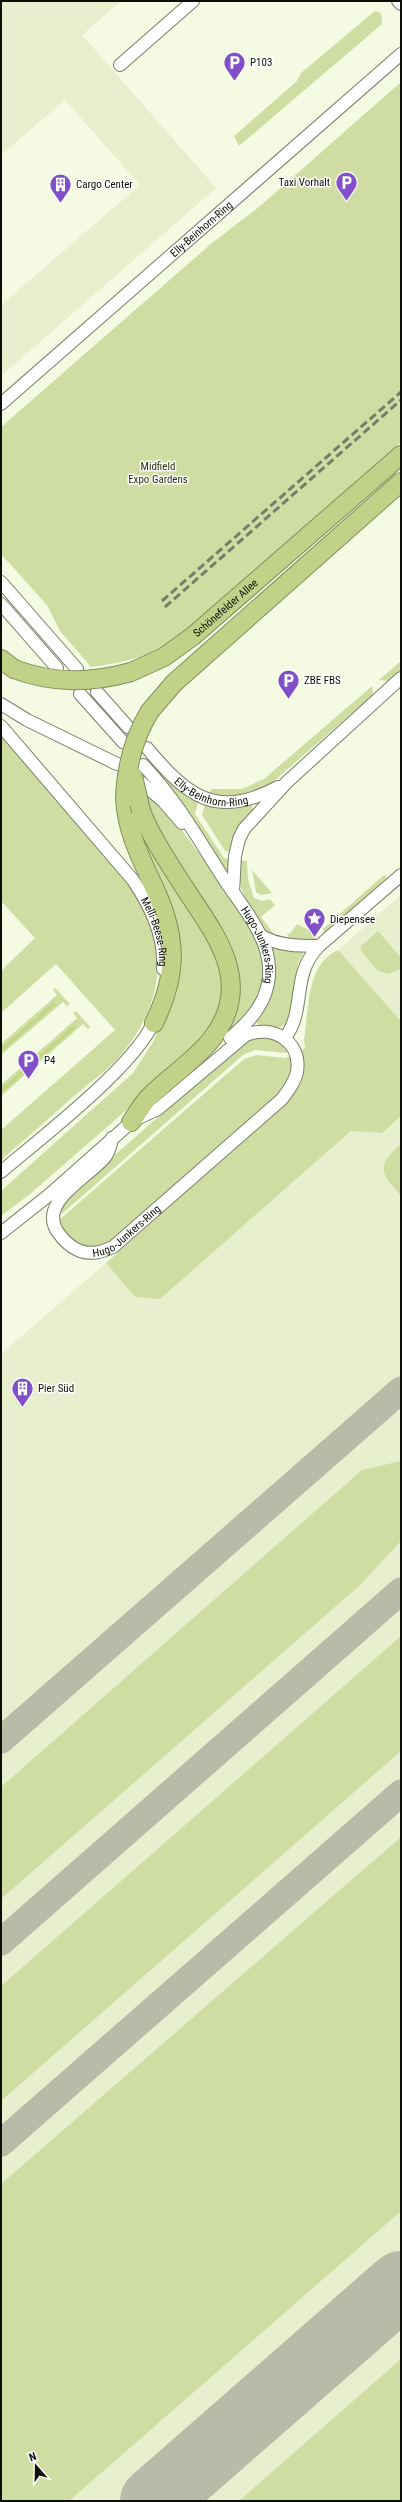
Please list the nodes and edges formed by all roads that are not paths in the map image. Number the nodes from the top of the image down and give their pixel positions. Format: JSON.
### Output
{"nodes":[{"id":1,"x":193,"y":1,"type":"edge"},
{"id":2,"x":398,"y":1,"type":"edge"},
{"id":3,"x":401,"y":4,"type":"edge"},
{"id":4,"x":401,"y":54,"type":"edge"},
{"id":5,"x":120,"y":65,"type":"dead end"},
{"id":6,"x":1,"y":404,"type":"edge"},
{"id":7,"x":401,"y":455,"type":"edge"},
{"id":8,"x":401,"y":482,"type":"edge"},
{"id":9,"x":1,"y":582,"type":"edge"},
{"id":10,"x":1,"y":604,"type":"edge"},
{"id":11,"x":5,"y":665,"type":"edge"},
{"id":12,"x":57,"y":668,"type":"dead end"},
{"id":13,"x":77,"y":669,"type":"dead end"},
{"id":14,"x":401,"y":678,"type":"edge"},
{"id":15,"x":97,"y":692,"type":"dead end"},
{"id":16,"x":80,"y":694,"type":"dead end"},
{"id":17,"x":1,"y":704,"type":"edge"},
{"id":18,"x":1,"y":726,"type":"edge"},
{"id":19,"x":128,"y":726,"type":"dead end"},
{"id":20,"x":132,"y":755,"type":"junction"},
{"id":21,"x":287,"y":782,"type":"junction"},
{"id":22,"x":142,"y":783,"type":"dead end"},
{"id":23,"x":221,"y":875,"type":"junction"},
{"id":24,"x":401,"y":875,"type":"edge"},
{"id":25,"x":233,"y":892,"type":"junction"},
{"id":26,"x":260,"y":935,"type":"junction"},
{"id":27,"x":319,"y":946,"type":"junction"},
{"id":28,"x":154,"y":1023,"type":"junction"},
{"id":29,"x":285,"y":1038,"type":"junction"},
{"id":30,"x":131,"y":1122,"type":"junction"},
{"id":31,"x":112,"y":1138,"type":"junction"},
{"id":32,"x":1,"y":1172,"type":"edge"},
{"id":33,"x":1,"y":1222,"type":"edge"},
{"id":34,"x":1,"y":1233,"type":"edge"}],
"edges":[{"from":1,"to":5,"type":"street"},
{"from":2,"to":3,"type":"street"},
{"from":4,"to":6,"type":"street","name":"Elly-Beinhorn-Ring"},
{"from":7,"to":11,"type":"highway","name":"Schönefelder Allee","bridge":true},
{"from":8,"to":20,"type":"highway","name":"Schönefelder Allee","bridge":true},
{"from":9,"to":13,"type":"street"},
{"from":10,"to":12,"type":"street"},
{"from":14,"to":21,"type":"street","name":"Elly-Beinhorn-Ring"},
{"from":15,"to":19,"type":"street"},
{"from":16,"to":20,"type":"street","name":"Hugo-Junkers-Ring"},
{"from":17,"to":20,"type":"street"},
{"from":18,"to":28,"type":"street","name":"Melli-Beese-Ring"},
{"from":20,"to":21,"type":"street","name":"Elly-Beinhorn-Ring"},
{"from":20,"to":23,"type":"street","name":"Hugo-Junkers-Ring"},
{"from":20,"to":28,"type":"highway","name":"Schönefelder Allee","bridge":true},
{"from":20,"to":30,"type":"highway","bridge":true},
{"from":21,"to":25,"type":"street","name":"Elly-Beinhorn-Ring"},
{"from":22,"to":23,"type":"street"},
{"from":23,"to":25,"type":"street","name":"Hugo-Junkers-Ring"},
{"from":24,"to":27,"type":"street"},
{"from":25,"to":26,"type":"street","name":"Hugo-Junkers-Ring"},
{"from":26,"to":27,"type":"street"},
{"from":26,"to":30,"type":"street","name":"Hugo-Junkers-Ring"},
{"from":27,"to":29,"type":"street"},
{"from":28,"to":32,"type":"street","name":"Melli-Beese-Ring"},
{"from":29,"to":30,"type":"street"},
{"from":29,"to":31,"type":"street","name":"Hugo-Junkers-Ring"},
{"from":30,"to":31,"type":"street","name":"Hugo-Junkers-Ring"},
{"from":31,"to":33,"type":"street","name":"Hugo-Junkers-Ring"},
{"from":31,"to":34,"type":"street","name":"Hugo-Junkers-Ring"}]}
